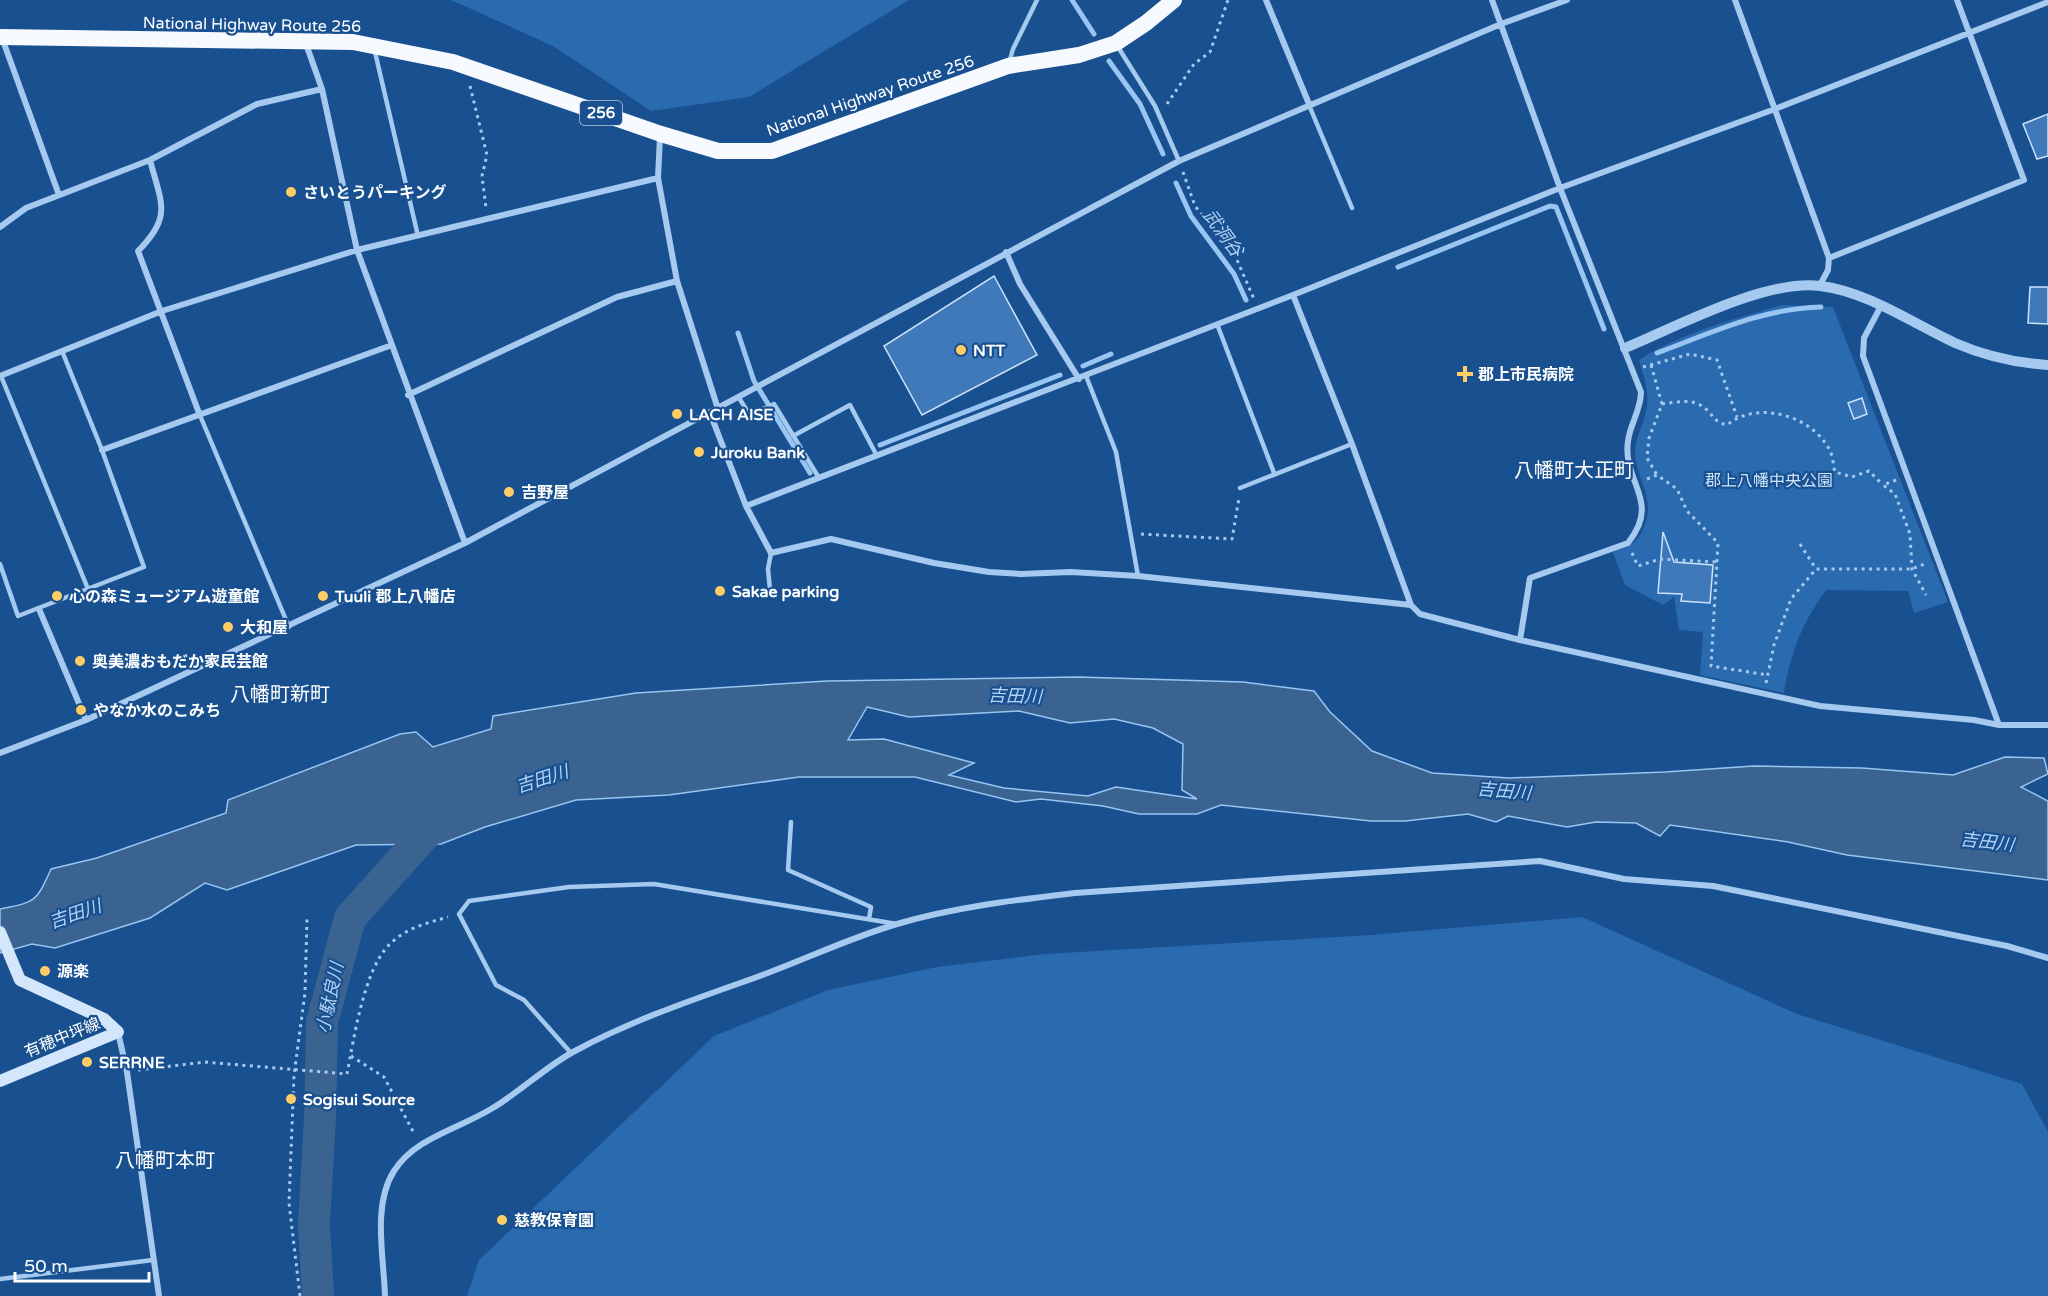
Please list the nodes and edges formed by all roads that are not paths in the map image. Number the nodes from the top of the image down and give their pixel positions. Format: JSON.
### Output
{"nodes":[{"id":1,"x":1037,"y":0,"type":"edge"},
{"id":2,"x":1174,"y":0,"type":"edge"},
{"id":3,"x":1266,"y":0,"type":"edge"},
{"id":4,"x":1491,"y":0,"type":"edge"},
{"id":5,"x":1567,"y":0,"type":"edge"},
{"id":6,"x":1735,"y":0,"type":"edge"},
{"id":7,"x":1957,"y":0,"type":"edge"},
{"id":8,"x":2048,"y":2,"type":"edge"},
{"id":9,"x":1501,"y":24,"type":"junction"},
{"id":10,"x":1968,"y":34,"type":"junction"},
{"id":11,"x":1,"y":37,"type":"edge"},
{"id":12,"x":305,"y":41,"type":"junction"},
{"id":13,"x":1116,"y":43,"type":"junction"},
{"id":14,"x":373,"y":46,"type":"junction"},
{"id":15,"x":1008,"y":66,"type":"junction"},
{"id":16,"x":322,"y":89,"type":"junction"},
{"id":17,"x":1309,"y":104,"type":"junction"},
{"id":18,"x":1775,"y":109,"type":"junction"},
{"id":19,"x":660,"y":134,"type":"junction"},
{"id":20,"x":150,"y":160,"type":"junction"},
{"id":21,"x":1179,"y":161,"type":"junction"},
{"id":22,"x":658,"y":178,"type":"junction"},
{"id":23,"x":1560,"y":188,"type":"junction"},
{"id":24,"x":59,"y":195,"type":"junction"},
{"id":25,"x":1352,"y":208,"type":"dead end"},
{"id":26,"x":0,"y":227,"type":"edge"},
{"id":27,"x":418,"y":236,"type":"junction"},
{"id":28,"x":357,"y":250,"type":"junction"},
{"id":29,"x":1006,"y":252,"type":"junction"},
{"id":30,"x":1829,"y":258,"type":"junction"},
{"id":31,"x":676,"y":281,"type":"junction"},
{"id":32,"x":1820,"y":285,"type":"junction"},
{"id":33,"x":1293,"y":295,"type":"junction"},
{"id":34,"x":1881,"y":306,"type":"junction"},
{"id":35,"x":162,"y":311,"type":"junction"},
{"id":36,"x":1217,"y":324,"type":"junction"},
{"id":37,"x":392,"y":345,"type":"junction"},
{"id":38,"x":1625,"y":348,"type":"junction"},
{"id":39,"x":62,"y":351,"type":"junction"},
{"id":40,"x":2048,"y":365,"type":"edge"},
{"id":41,"x":0,"y":376,"type":"edge"},
{"id":42,"x":1086,"y":376,"type":"junction"},
{"id":43,"x":1079,"y":379,"type":"junction"},
{"id":44,"x":408,"y":395,"type":"junction"},
{"id":45,"x":739,"y":398,"type":"junction"},
{"id":46,"x":718,"y":409,"type":"junction"},
{"id":47,"x":199,"y":413,"type":"junction"},
{"id":48,"x":710,"y":413,"type":"junction"},
{"id":49,"x":793,"y":436,"type":"junction"},
{"id":50,"x":1352,"y":444,"type":"junction"},
{"id":51,"x":102,"y":450,"type":"junction"},
{"id":52,"x":877,"y":456,"type":"junction"},
{"id":53,"x":1275,"y":473,"type":"junction"},
{"id":54,"x":819,"y":478,"type":"junction"},
{"id":55,"x":1240,"y":488,"type":"road end"},
{"id":56,"x":746,"y":506,"type":"junction"},
{"id":57,"x":465,"y":543,"type":"junction"},
{"id":58,"x":771,"y":553,"type":"junction"},
{"id":59,"x":0,"y":564,"type":"edge"},
{"id":60,"x":1138,"y":576,"type":"junction"},
{"id":61,"x":88,"y":589,"type":"junction"},
{"id":62,"x":770,"y":590,"type":"dead end"},
{"id":63,"x":1411,"y":605,"type":"junction"},
{"id":64,"x":39,"y":609,"type":"junction"},
{"id":65,"x":289,"y":627,"type":"junction"},
{"id":66,"x":1520,"y":640,"type":"junction"},
{"id":67,"x":86,"y":720,"type":"junction"},
{"id":68,"x":1999,"y":725,"type":"junction"},
{"id":69,"x":2048,"y":725,"type":"edge"},
{"id":70,"x":0,"y":753,"type":"edge"},
{"id":71,"x":791,"y":822,"type":"dead end"},
{"id":72,"x":870,"y":919,"type":"junction"},
{"id":73,"x":897,"y":924,"type":"junction"},
{"id":74,"x":0,"y":932,"type":"edge"},
{"id":75,"x":2048,"y":958,"type":"edge"},
{"id":76,"x":118,"y":1032,"type":"junction"},
{"id":77,"x":571,"y":1053,"type":"junction"},
{"id":78,"x":0,"y":1081,"type":"edge"},
{"id":79,"x":153,"y":1260,"type":"junction"},
{"id":80,"x":0,"y":1279,"type":"edge"},
{"id":81,"x":159,"y":1296,"type":"edge"},
{"id":82,"x":385,"y":1296,"type":"edge"}],
"edges":[{"from":1,"to":15,"type":"lane"},
{"from":2,"to":13,"type":"highway","name":"National Highway Route 256","number":"256"},
{"from":3,"to":17,"type":"street"},
{"from":4,"to":9,"type":"street"},
{"from":5,"to":9,"type":"street"},
{"from":6,"to":18,"type":"street"},
{"from":7,"to":10,"type":"street"},
{"from":8,"to":10,"type":"street"},
{"from":9,"to":17,"type":"street"},
{"from":9,"to":23,"type":"street"},
{"from":10,"to":18,"type":"street"},
{"from":10,"to":30,"type":"street"},
{"from":11,"to":12,"type":"highway","name":"National Highway Route 256","number":"256"},
{"from":11,"to":24,"type":"street"},
{"from":12,"to":14,"type":"highway","name":"National Highway Route 256","number":"256"},
{"from":12,"to":16,"type":"street"},
{"from":13,"to":15,"type":"highway","name":"National Highway Route 256","number":"256"},
{"from":13,"to":21,"type":"lane"},
{"from":14,"to":19,"type":"highway","name":"National Highway Route 256","number":"256"},
{"from":14,"to":27,"type":"lane"},
{"from":15,"to":19,"type":"highway","name":"National Highway Route 256","number":"256"},
{"from":16,"to":20,"type":"street"},
{"from":16,"to":28,"type":"street"},
{"from":17,"to":21,"type":"street"},
{"from":17,"to":25,"type":"lane"},
{"from":18,"to":23,"type":"street"},
{"from":18,"to":30,"type":"street"},
{"from":19,"to":22,"type":"street"},
{"from":20,"to":24,"type":"street"},
{"from":20,"to":35,"type":"street"},
{"from":21,"to":29,"type":"street"},
{"from":22,"to":27,"type":"street"},
{"from":22,"to":31,"type":"street"},
{"from":23,"to":33,"type":"street"},
{"from":23,"to":38,"type":"street"},
{"from":24,"to":26,"type":"street"},
{"from":27,"to":28,"type":"street"},
{"from":28,"to":35,"type":"street"},
{"from":28,"to":37,"type":"street"},
{"from":29,"to":43,"type":"street"},
{"from":29,"to":45,"type":"street"},
{"from":30,"to":32,"type":"street"},
{"from":31,"to":44,"type":"street"},
{"from":31,"to":46,"type":"street"},
{"from":32,"to":34,"type":"street"},
{"from":32,"to":38,"type":"street"},
{"from":33,"to":36,"type":"street"},
{"from":33,"to":50,"type":"street"},
{"from":34,"to":40,"type":"street"},
{"from":34,"to":68,"type":"street"},
{"from":35,"to":39,"type":"street"},
{"from":35,"to":47,"type":"street"},
{"from":36,"to":42,"type":"street"},
{"from":36,"to":53,"type":"lane"},
{"from":37,"to":44,"type":"street"},
{"from":37,"to":47,"type":"street"},
{"from":38,"to":66,"type":"street"},
{"from":39,"to":41,"type":"street"},
{"from":39,"to":51,"type":"lane"},
{"from":41,"to":61,"type":"lane"},
{"from":42,"to":43,"type":"street"},
{"from":42,"to":60,"type":"lane"},
{"from":43,"to":52,"type":"street"},
{"from":44,"to":57,"type":"street"},
{"from":45,"to":46,"type":"street"},
{"from":45,"to":49,"type":"lane"},
{"from":46,"to":48,"type":"street"},
{"from":47,"to":51,"type":"street"},
{"from":47,"to":65,"type":"lane"},
{"from":48,"to":56,"type":"street"},
{"from":48,"to":57,"type":"street"},
{"from":49,"to":52,"type":"lane"},
{"from":49,"to":54,"type":"lane"},
{"from":50,"to":53,"type":"lane"},
{"from":50,"to":63,"type":"street"},
{"from":51,"to":61,"type":"lane"},
{"from":52,"to":54,"type":"street"},
{"from":53,"to":55,"type":"lane"},
{"from":54,"to":56,"type":"street"},
{"from":56,"to":58,"type":"street"},
{"from":57,"to":65,"type":"street"},
{"from":58,"to":60,"type":"street"},
{"from":58,"to":62,"type":"lane"},
{"from":59,"to":64,"type":"lane"},
{"from":60,"to":63,"type":"street"},
{"from":61,"to":64,"type":"lane"},
{"from":63,"to":66,"type":"street"},
{"from":64,"to":67,"type":"street"},
{"from":65,"to":67,"type":"street"},
{"from":66,"to":68,"type":"street"},
{"from":67,"to":70,"type":"street"},
{"from":68,"to":69,"type":"street"},
{"from":71,"to":72,"type":"lane"},
{"from":72,"to":73,"type":"lane"},
{"from":72,"to":77,"type":"lane"},
{"from":73,"to":75,"type":"street"},
{"from":73,"to":77,"type":"street"},
{"from":74,"to":76,"type":"main road","name":"有穂中坪線"},
{"from":76,"to":78,"type":"main road","name":"有穂中坪線"},
{"from":76,"to":79,"type":"street"},
{"from":77,"to":82,"type":"street"},
{"from":79,"to":80,"type":"lane"},
{"from":79,"to":81,"type":"street"}]}
